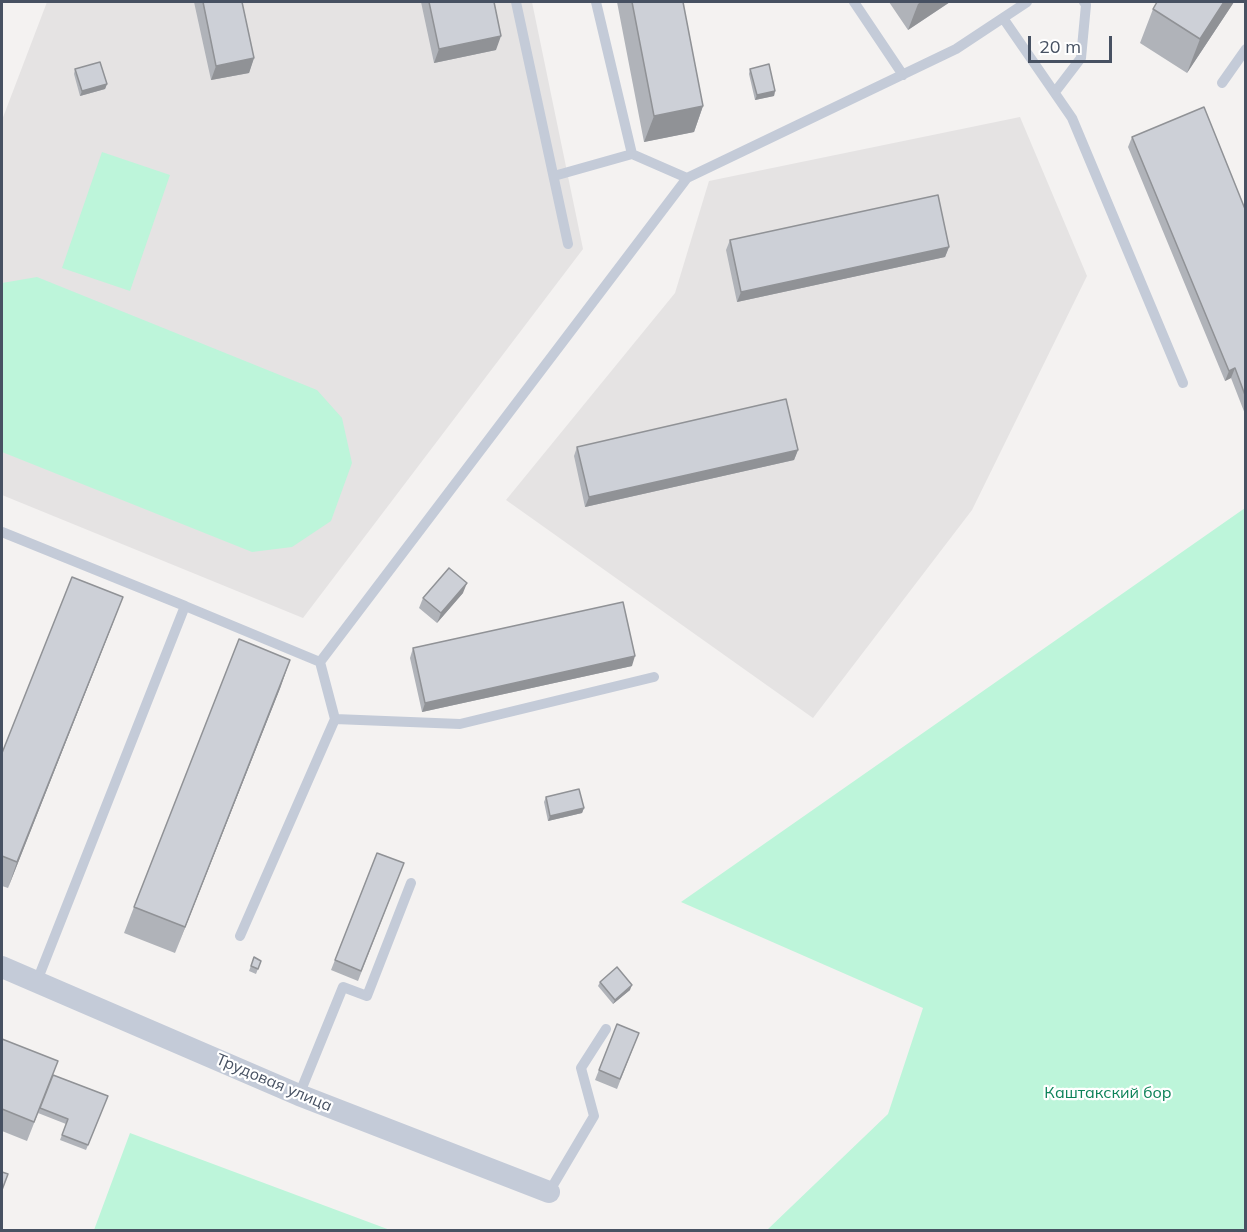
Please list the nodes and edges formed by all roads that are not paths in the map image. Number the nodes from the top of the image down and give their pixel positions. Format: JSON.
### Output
{"nodes":[{"id":1,"x":516,"y":2,"type":"edge"},
{"id":2,"x":596,"y":2,"type":"edge"},
{"id":3,"x":854,"y":2,"type":"edge"},
{"id":4,"x":1027,"y":2,"type":"edge"},
{"id":5,"x":1084,"y":2,"type":"edge"},
{"id":6,"x":1003,"y":18,"type":"junction"},
{"id":7,"x":1245,"y":49,"type":"edge"},
{"id":8,"x":903,"y":75,"type":"junction"},
{"id":9,"x":1222,"y":83,"type":"dead end"},
{"id":10,"x":1054,"y":92,"type":"junction"},
{"id":11,"x":632,"y":154,"type":"junction"},
{"id":12,"x":554,"y":176,"type":"junction"},
{"id":13,"x":687,"y":178,"type":"junction"},
{"id":14,"x":568,"y":244,"type":"dead end"},
{"id":15,"x":1183,"y":383,"type":"dead end"},
{"id":16,"x":2,"y":532,"type":"edge"},
{"id":17,"x":185,"y":606,"type":"junction"},
{"id":18,"x":321,"y":662,"type":"junction"},
{"id":19,"x":654,"y":677,"type":"dead end"},
{"id":20,"x":335,"y":719,"type":"junction"},
{"id":21,"x":411,"y":883,"type":"dead end"},
{"id":22,"x":240,"y":936,"type":"dead end"},
{"id":23,"x":2,"y":967,"type":"edge"},
{"id":24,"x":37,"y":981,"type":"junction"},
{"id":25,"x":606,"y":1029,"type":"dead end"},
{"id":26,"x":299,"y":1095,"type":"junction"},
{"id":27,"x":549,"y":1192,"type":"joint"}],
"edges":[{"from":1,"to":12,"type":"lane"},
{"from":2,"to":11,"type":"lane"},
{"from":3,"to":8,"type":"lane"},
{"from":4,"to":6,"type":"lane"},
{"from":5,"to":10,"type":"lane"},
{"from":6,"to":8,"type":"lane"},
{"from":6,"to":10,"type":"lane"},
{"from":7,"to":9,"type":"lane"},
{"from":8,"to":13,"type":"lane"},
{"from":10,"to":15,"type":"lane"},
{"from":11,"to":12,"type":"lane"},
{"from":11,"to":13,"type":"lane"},
{"from":12,"to":14,"type":"lane"},
{"from":13,"to":18,"type":"lane"},
{"from":16,"to":17,"type":"lane"},
{"from":17,"to":18,"type":"lane"},
{"from":17,"to":24,"type":"lane"},
{"from":18,"to":20,"type":"lane"},
{"from":19,"to":20,"type":"lane"},
{"from":20,"to":22,"type":"lane"},
{"from":21,"to":26,"type":"lane"},
{"from":23,"to":24,"type":"street","name":"Трудовая улица"},
{"from":24,"to":26,"type":"street","name":"Трудовая улица"},
{"from":25,"to":27,"type":"lane"},
{"from":26,"to":27,"type":"street","name":"Трудовая улица"}]}
